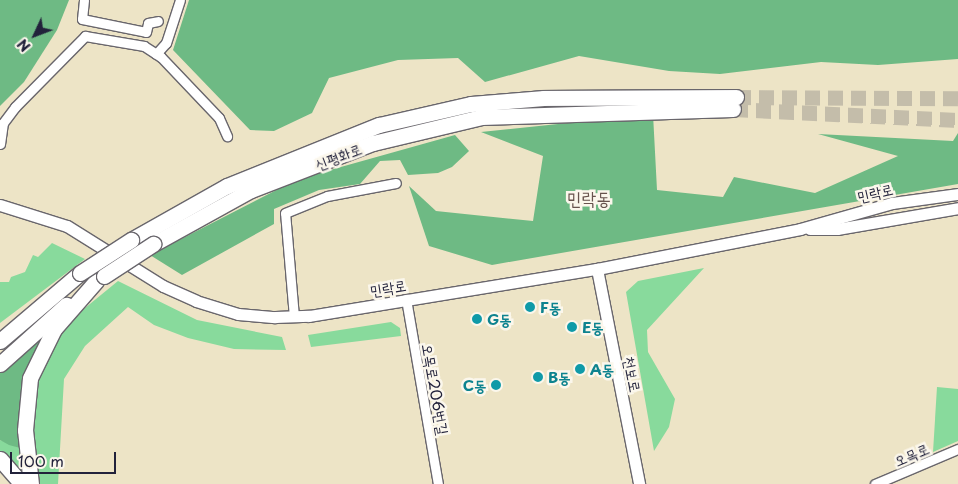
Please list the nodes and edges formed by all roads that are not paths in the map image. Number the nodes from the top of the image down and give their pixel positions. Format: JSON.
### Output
{"nodes":[{"id":1,"x":84,"y":0,"type":"edge"},
{"id":2,"x":180,"y":0,"type":"edge"},
{"id":3,"x":158,"y":22,"type":"dead end"},
{"id":4,"x":156,"y":54,"type":"junction"},
{"id":5,"x":227,"y":136,"type":"dead end"},
{"id":6,"x":0,"y":144,"type":"edge"},
{"id":7,"x":393,"y":184,"type":"dead end"},
{"id":8,"x":958,"y":194,"type":"edge"},
{"id":9,"x":0,"y":205,"type":"edge"},
{"id":10,"x":958,"y":208,"type":"edge"},
{"id":11,"x":800,"y":229,"type":"junction"},
{"id":12,"x":597,"y":270,"type":"junction"},
{"id":13,"x":100,"y":279,"type":"junction"},
{"id":14,"x":406,"y":299,"type":"junction"},
{"id":15,"x":294,"y":317,"type":"junction"},
{"id":16,"x":0,"y":342,"type":"edge"},
{"id":17,"x":0,"y":364,"type":"edge"},
{"id":18,"x":958,"y":448,"type":"edge"},
{"id":19,"x":0,"y":459,"type":"edge"},
{"id":20,"x":22,"y":484,"type":"edge"},
{"id":21,"x":31,"y":484,"type":"edge"},
{"id":22,"x":438,"y":484,"type":"edge"},
{"id":23,"x":639,"y":484,"type":"edge"},
{"id":24,"x":874,"y":484,"type":"edge"}],
"edges":[{"from":1,"to":3,"type":"street"},
{"from":2,"to":4,"type":"street"},
{"from":4,"to":5,"type":"street"},
{"from":4,"to":6,"type":"street"},
{"from":7,"to":15,"type":"street"},
{"from":8,"to":11,"type":"main road","name":"민락로"},
{"from":9,"to":15,"type":"main road","name":"민락로"},
{"from":10,"to":11,"type":"main road","name":"민락로"},
{"from":11,"to":12,"type":"main road","name":"민락로"},
{"from":12,"to":14,"type":"main road","name":"민락로"},
{"from":12,"to":23,"type":"main road","name":"천보로"},
{"from":13,"to":16,"type":"highway","name":"신평화로","bridge":true},
{"from":13,"to":17,"type":"highway","name":"신평화로"},
{"from":13,"to":21,"type":"highway"},
{"from":14,"to":15,"type":"main road","name":"민락로"},
{"from":14,"to":22,"type":"street","name":"오목로206번길"},
{"from":18,"to":24,"type":"street","name":"오목로"},
{"from":19,"to":20,"type":"highway"}]}
